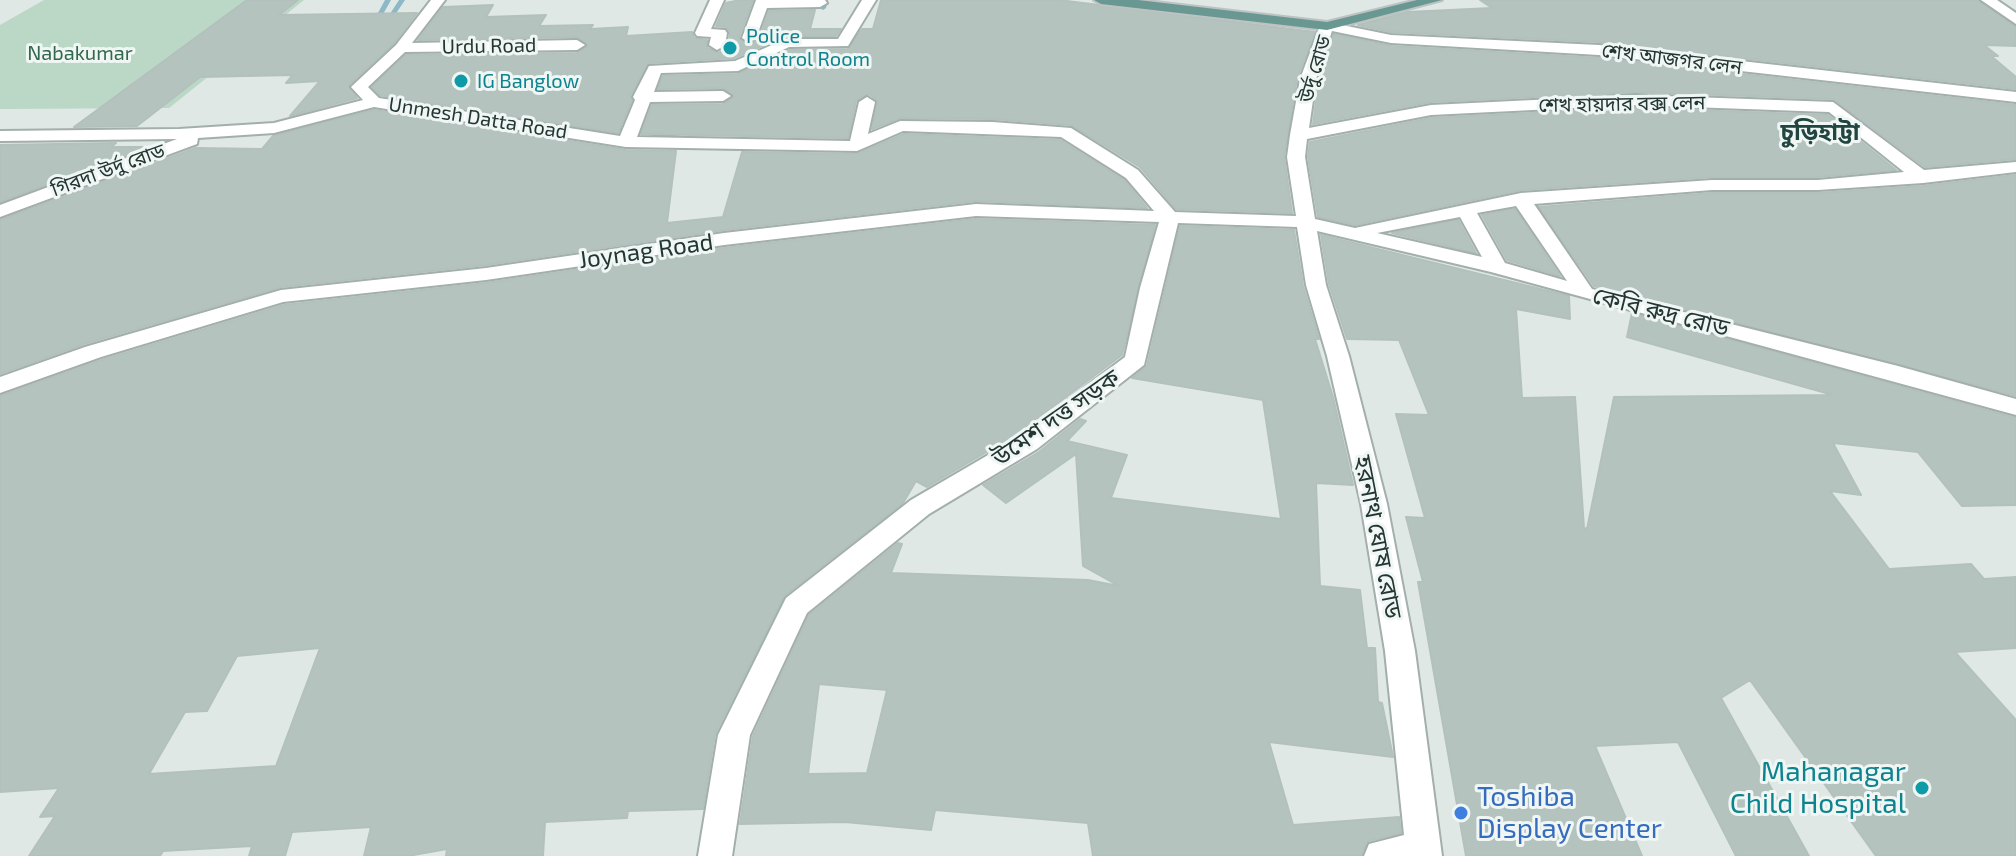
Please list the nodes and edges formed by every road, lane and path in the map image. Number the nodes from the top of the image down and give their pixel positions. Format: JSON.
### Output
{"nodes":[{"id":1,"x":438,"y":0,"type":"edge"},
{"id":2,"x":717,"y":0,"type":"edge"},
{"id":3,"x":869,"y":0,"type":"edge"},
{"id":4,"x":1101,"y":0,"type":"edge"},
{"id":5,"x":1192,"y":0,"type":"edge"},
{"id":6,"x":1372,"y":0,"type":"edge"},
{"id":7,"x":1435,"y":0,"type":"edge"},
{"id":8,"x":1988,"y":0,"type":"edge"},
{"id":9,"x":762,"y":2,"type":"edge"},
{"id":10,"x":820,"y":4,"type":"edge"},
{"id":11,"x":1326,"y":14,"type":"junction"},
{"id":12,"x":2016,"y":20,"type":"edge"},
{"id":13,"x":749,"y":38,"type":"dead end"},
{"id":14,"x":577,"y":45,"type":"dead end"},
{"id":15,"x":717,"y":45,"type":"dead end"},
{"id":16,"x":401,"y":48,"type":"junction"},
{"id":17,"x":723,"y":96,"type":"dead end"},
{"id":18,"x":641,"y":97,"type":"junction"},
{"id":19,"x":2016,"y":97,"type":"edge"},
{"id":20,"x":374,"y":102,"type":"junction"},
{"id":21,"x":867,"y":102,"type":"dead end"},
{"id":22,"x":216,"y":132,"type":"junction"},
{"id":23,"x":1299,"y":135,"type":"junction"},
{"id":24,"x":0,"y":136,"type":"edge"},
{"id":25,"x":626,"y":142,"type":"junction"},
{"id":26,"x":857,"y":146,"type":"junction"},
{"id":27,"x":2016,"y":167,"type":"edge"},
{"id":28,"x":1923,"y":178,"type":"junction"},
{"id":29,"x":1521,"y":199,"type":"junction"},
{"id":30,"x":1465,"y":209,"type":"junction"},
{"id":31,"x":0,"y":211,"type":"edge"},
{"id":32,"x":1170,"y":218,"type":"junction"},
{"id":33,"x":1305,"y":222,"type":"junction"},
{"id":34,"x":1355,"y":232,"type":"junction"},
{"id":35,"x":1497,"y":267,"type":"junction"},
{"id":36,"x":1585,"y":293,"type":"junction"},
{"id":37,"x":0,"y":385,"type":"edge"},
{"id":38,"x":2016,"y":407,"type":"edge"},
{"id":39,"x":1424,"y":852,"type":"edge"},
{"id":40,"x":715,"y":856,"type":"edge"},
{"id":41,"x":1381,"y":856,"type":"edge"}],
"edges":[{"from":1,"to":16,"type":"street","name":"Unmesh Datta Road"},
{"from":2,"to":15,"type":"street"},
{"from":3,"to":18,"type":"street"},
{"from":4,"to":11,"type":"main road"},
{"from":5,"to":11,"type":"main road"},
{"from":6,"to":11,"type":"main road","name":"উর্দু রোড"},
{"from":7,"to":11,"type":"main road","name":"উর্দু রোড"},
{"from":8,"to":12,"type":"street"},
{"from":9,"to":10,"type":"street"},
{"from":9,"to":13,"type":"street"},
{"from":11,"to":19,"type":"street","name":"শেখ আজগর লেন"},
{"from":11,"to":23,"type":"street","name":"উর্দু রোড"},
{"from":14,"to":16,"type":"street","name":"Urdu Road"},
{"from":16,"to":20,"type":"street","name":"Unmesh Datta Road"},
{"from":17,"to":18,"type":"street"},
{"from":18,"to":25,"type":"street"},
{"from":20,"to":22,"type":"street"},
{"from":20,"to":25,"type":"street","name":"Unmesh Datta Road"},
{"from":21,"to":26,"type":"street"},
{"from":22,"to":24,"type":"street"},
{"from":22,"to":31,"type":"street","name":"গিরদা উর্দু রোড"},
{"from":23,"to":28,"type":"street","name":"শেখ হায়দার বক্স লেন"},
{"from":23,"to":33,"type":"street","name":"উর্দু রোড"},
{"from":25,"to":26,"type":"street"},
{"from":26,"to":32,"type":"street"},
{"from":27,"to":28,"type":"street"},
{"from":28,"to":29,"type":"street"},
{"from":29,"to":30,"type":"street"},
{"from":29,"to":36,"type":"street"},
{"from":30,"to":34,"type":"street"},
{"from":30,"to":35,"type":"street"},
{"from":32,"to":33,"type":"street","name":"Joynag Road"},
{"from":32,"to":37,"type":"street","name":"Joynag Road"},
{"from":32,"to":40,"type":"street","name":"উমেশ দত্ত সড়ক"},
{"from":33,"to":34,"type":"street","name":"কেবি রুদ্র রোড"},
{"from":33,"to":39,"type":"street","name":"হরনাথ ঘোষ রোড"},
{"from":34,"to":35,"type":"street","name":"কেবি রুদ্র রোড"},
{"from":35,"to":36,"type":"street","name":"কেবি রুদ্র রোড"},
{"from":36,"to":38,"type":"street","name":"কেবি রুদ্র রোড"},
{"from":39,"to":41,"type":"street"}]}
